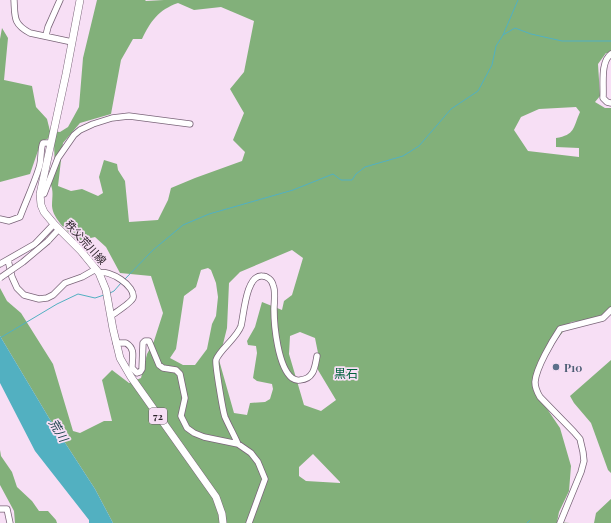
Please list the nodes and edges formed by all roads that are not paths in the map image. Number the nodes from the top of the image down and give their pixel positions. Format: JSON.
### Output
{"nodes":[{"id":1,"x":14,"y":0,"type":"edge"},
{"id":2,"x":60,"y":0,"type":"edge"},
{"id":3,"x":80,"y":0,"type":"edge"},
{"id":4,"x":46,"y":36,"type":"junction"},
{"id":5,"x":72,"y":42,"type":"junction"},
{"id":6,"x":611,"y":54,"type":"edge"},
{"id":7,"x":611,"y":103,"type":"edge"},
{"id":8,"x":190,"y":124,"type":"dead end"},
{"id":9,"x":51,"y":143,"type":"junction"},
{"id":10,"x":40,"y":194,"type":"junction"},
{"id":11,"x":0,"y":219,"type":"edge"},
{"id":12,"x":57,"y":227,"type":"junction"},
{"id":13,"x":8,"y":260,"type":"junction"},
{"id":14,"x":0,"y":264,"type":"edge"},
{"id":15,"x":97,"y":271,"type":"junction"},
{"id":16,"x":0,"y":278,"type":"edge"},
{"id":17,"x":611,"y":310,"type":"edge"},
{"id":18,"x":111,"y":316,"type":"junction"},
{"id":19,"x":116,"y":343,"type":"junction"},
{"id":20,"x":317,"y":356,"type":"dead end"},
{"id":21,"x":238,"y":444,"type":"junction"},
{"id":22,"x":0,"y":509,"type":"edge"},
{"id":23,"x":10,"y":523,"type":"edge"},
{"id":24,"x":223,"y":523,"type":"edge"},
{"id":25,"x":249,"y":523,"type":"edge"},
{"id":26,"x":560,"y":523,"type":"edge"}],
"edges":[{"from":1,"to":4,"type":"street"},
{"from":2,"to":4,"type":"street"},
{"from":3,"to":5,"type":"main road","name":"秩父荒川線","number":"72"},
{"from":4,"to":5,"type":"street"},
{"from":5,"to":9,"type":"main road","name":"秩父荒川線","number":"72"},
{"from":6,"to":7,"type":"street"},
{"from":8,"to":10,"type":"street"},
{"from":9,"to":10,"type":"main road","name":"秩父荒川線","number":"72"},
{"from":9,"to":11,"type":"street"},
{"from":10,"to":12,"type":"main road","name":"秩父荒川線","number":"72"},
{"from":12,"to":13,"type":"street"},
{"from":12,"to":15,"type":"main road","name":"秩父荒川線","number":"72"},
{"from":12,"to":16,"type":"street","bridge":true},
{"from":13,"to":14,"type":"street"},
{"from":13,"to":15,"type":"street"},
{"from":15,"to":18,"type":"main road","name":"秩父荒川線","number":"72"},
{"from":15,"to":18,"type":"street"},
{"from":17,"to":26,"type":"street"},
{"from":18,"to":19,"type":"main road","name":"秩父荒川線","number":"72"},
{"from":19,"to":21,"type":"street"},
{"from":19,"to":24,"type":"main road","name":"秩父荒川線","number":"72"},
{"from":20,"to":21,"type":"street"},
{"from":21,"to":25,"type":"street"},
{"from":22,"to":23,"type":"street"}]}
